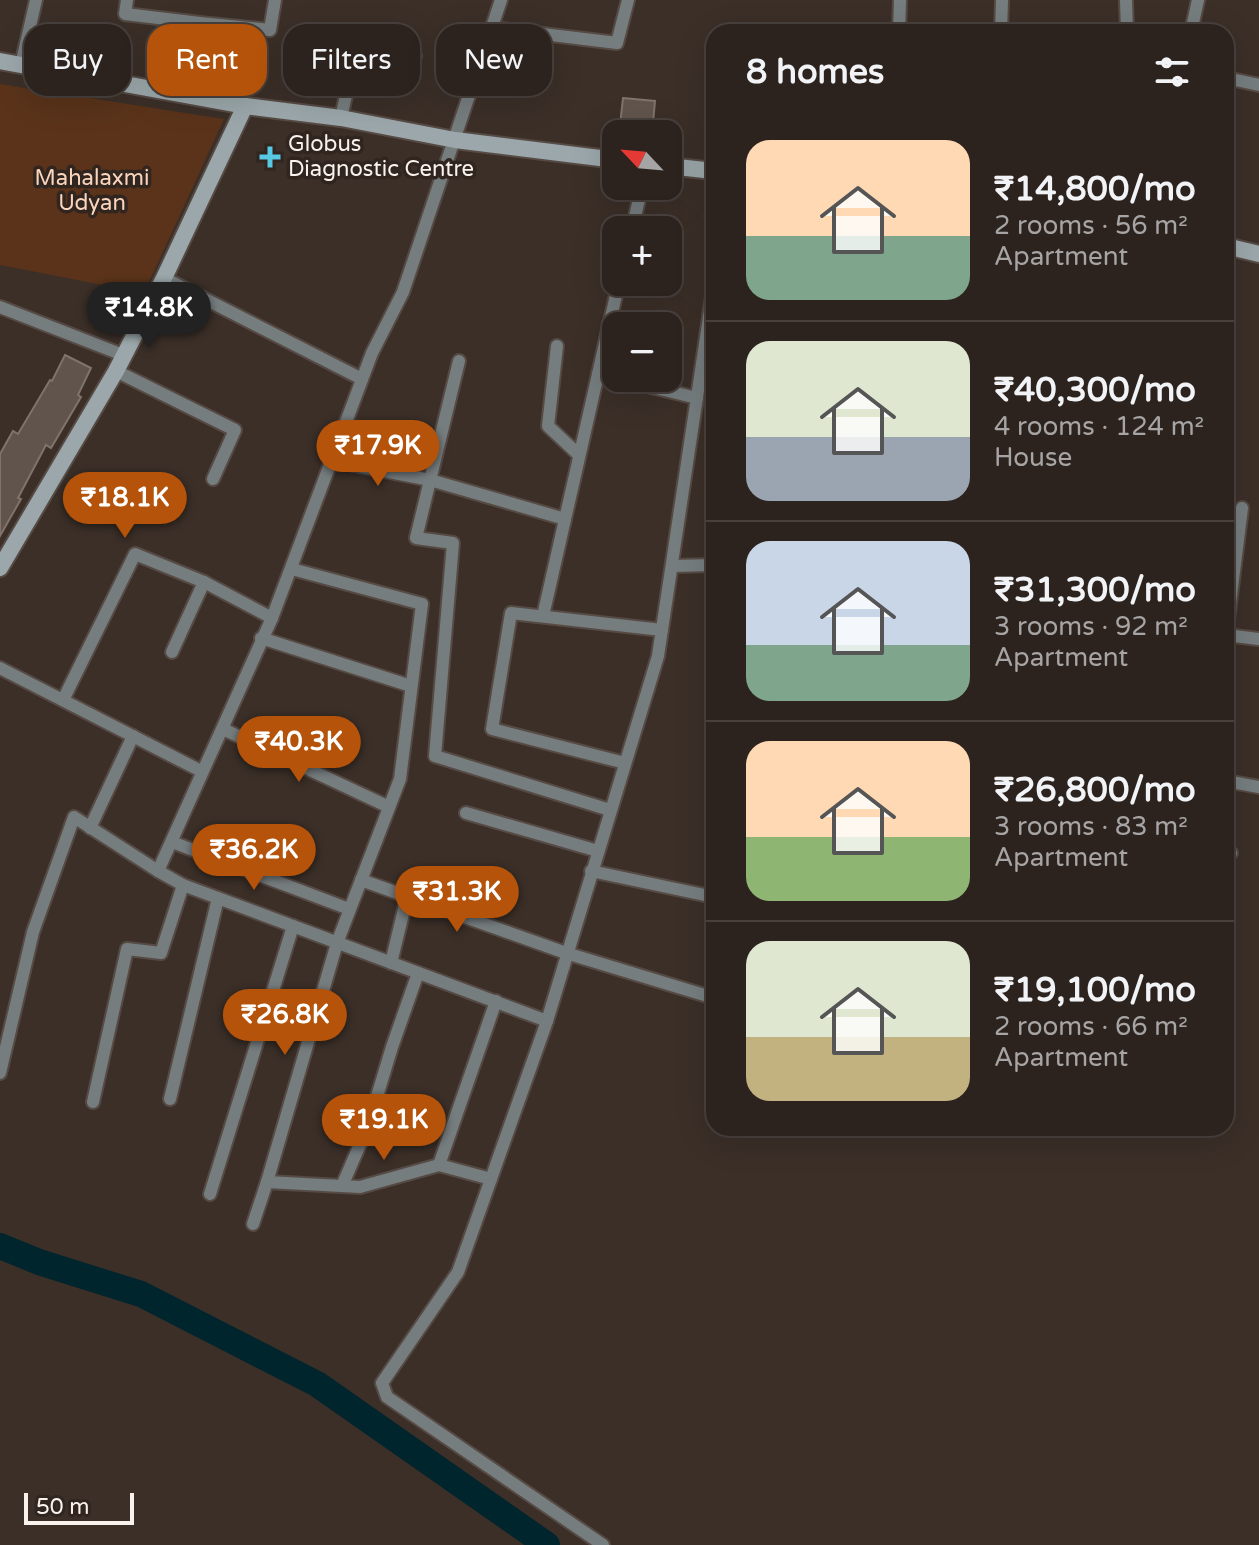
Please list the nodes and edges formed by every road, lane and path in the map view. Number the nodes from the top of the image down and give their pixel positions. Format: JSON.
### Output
{"nodes":[{"id":1,"x":36,"y":0,"type":"edge"},
{"id":2,"x":127,"y":0,"type":"edge"},
{"id":3,"x":275,"y":0,"type":"edge"},
{"id":4,"x":501,"y":0,"type":"edge"},
{"id":5,"x":628,"y":0,"type":"edge"},
{"id":6,"x":900,"y":0,"type":"edge"},
{"id":7,"x":1002,"y":0,"type":"edge"},
{"id":8,"x":1126,"y":0,"type":"edge"},
{"id":9,"x":1198,"y":0,"type":"edge"},
{"id":10,"x":200,"y":23,"type":"joint"},
{"id":11,"x":494,"y":24,"type":"edge"},
{"id":12,"x":899,"y":24,"type":"edge"},
{"id":13,"x":1001,"y":24,"type":"edge"},
{"id":14,"x":1127,"y":24,"type":"edge"},
{"id":15,"x":1193,"y":24,"type":"edge"},
{"id":16,"x":552,"y":35,"type":"edge"},
{"id":17,"x":0,"y":61,"type":"edge"},
{"id":18,"x":21,"y":65,"type":"junction"},
{"id":19,"x":1234,"y":80,"type":"edge"},
{"id":20,"x":1259,"y":85,"type":"edge"},
{"id":21,"x":147,"y":87,"type":"edge"},
{"id":22,"x":197,"y":96,"type":"edge"},
{"id":23,"x":346,"y":96,"type":"edge"},
{"id":24,"x":470,"y":96,"type":"edge"},
{"id":25,"x":245,"y":106,"type":"junction"},
{"id":26,"x":341,"y":118,"type":"junction"},
{"id":27,"x":455,"y":140,"type":"junction"},
{"id":28,"x":602,"y":158,"type":"edge"},
{"id":29,"x":682,"y":168,"type":"edge"},
{"id":30,"x":706,"y":170,"type":"edge"},
{"id":31,"x":1234,"y":248,"type":"edge"},
{"id":32,"x":1259,"y":254,"type":"edge"},
{"id":33,"x":164,"y":278,"type":"junction"},
{"id":34,"x":616,"y":296,"type":"edge"},
{"id":35,"x":0,"y":307,"type":"edge"},
{"id":36,"x":557,"y":346,"type":"dead end"},
{"id":37,"x":706,"y":354,"type":"edge"},
{"id":38,"x":459,"y":361,"type":"dead end"},
{"id":39,"x":120,"y":363,"type":"junction"},
{"id":40,"x":598,"y":374,"type":"junction"},
{"id":41,"x":362,"y":379,"type":"junction"},
{"id":42,"x":697,"y":398,"type":"junction"},
{"id":43,"x":579,"y":455,"type":"junction"},
{"id":44,"x":333,"y":461,"type":"junction"},
{"id":45,"x":213,"y":479,"type":"dead end"},
{"id":46,"x":430,"y":480,"type":"junction"},
{"id":47,"x":1242,"y":508,"type":"dead end"},
{"id":48,"x":565,"y":519,"type":"junction"},
{"id":49,"x":706,"y":565,"type":"edge"},
{"id":50,"x":672,"y":566,"type":"junction"},
{"id":51,"x":0,"y":567,"type":"edge"},
{"id":52,"x":292,"y":569,"type":"junction"},
{"id":53,"x":1234,"y":572,"type":"edge"},
{"id":54,"x":204,"y":582,"type":"junction"},
{"id":55,"x":543,"y":616,"type":"junction"},
{"id":56,"x":272,"y":618,"type":"junction"},
{"id":57,"x":662,"y":630,"type":"junction"},
{"id":58,"x":1234,"y":636,"type":"edge"},
{"id":59,"x":261,"y":638,"type":"junction"},
{"id":60,"x":1259,"y":639,"type":"edge"},
{"id":61,"x":172,"y":652,"type":"dead end"},
{"id":62,"x":0,"y":668,"type":"edge"},
{"id":63,"x":411,"y":686,"type":"junction"},
{"id":64,"x":63,"y":700,"type":"junction"},
{"id":65,"x":223,"y":729,"type":"junction"},
{"id":66,"x":133,"y":736,"type":"junction"},
{"id":67,"x":625,"y":763,"type":"junction"},
{"id":68,"x":201,"y":771,"type":"junction"},
{"id":69,"x":1234,"y":782,"type":"edge"},
{"id":70,"x":1259,"y":787,"type":"edge"},
{"id":71,"x":389,"y":807,"type":"junction"},
{"id":72,"x":610,"y":810,"type":"junction"},
{"id":73,"x":466,"y":813,"type":"dead end"},
{"id":74,"x":90,"y":828,"type":"junction"},
{"id":75,"x":172,"y":842,"type":"junction"},
{"id":76,"x":598,"y":851,"type":"junction"},
{"id":77,"x":158,"y":871,"type":"junction"},
{"id":78,"x":591,"y":871,"type":"junction"},
{"id":79,"x":361,"y":880,"type":"junction"},
{"id":80,"x":183,"y":885,"type":"junction"},
{"id":81,"x":706,"y":895,"type":"edge"},
{"id":82,"x":407,"y":897,"type":"junction"},
{"id":83,"x":218,"y":898,"type":"junction"},
{"id":84,"x":349,"y":909,"type":"junction"},
{"id":85,"x":293,"y":926,"type":"junction"},
{"id":86,"x":337,"y":943,"type":"junction"},
{"id":87,"x":566,"y":953,"type":"junction"},
{"id":88,"x":391,"y":963,"type":"junction"},
{"id":89,"x":418,"y":973,"type":"junction"},
{"id":90,"x":706,"y":996,"type":"edge"},
{"id":91,"x":496,"y":1001,"type":"junction"},
{"id":92,"x":547,"y":1021,"type":"junction"},
{"id":93,"x":0,"y":1073,"type":"edge"},
{"id":94,"x":170,"y":1099,"type":"dead end"},
{"id":95,"x":93,"y":1102,"type":"dead end"},
{"id":96,"x":439,"y":1165,"type":"junction"},
{"id":97,"x":491,"y":1179,"type":"junction"},
{"id":98,"x":267,"y":1182,"type":"junction"},
{"id":99,"x":342,"y":1186,"type":"junction"},
{"id":100,"x":210,"y":1194,"type":"dead end"},
{"id":101,"x":253,"y":1224,"type":"dead end"},
{"id":102,"x":603,"y":1545,"type":"edge"}],
"edges":[{"from":1,"to":18,"type":"street"},
{"from":2,"to":10,"type":"street"},
{"from":3,"to":10,"type":"street"},
{"from":4,"to":11,"type":"street"},
{"from":5,"to":16,"type":"street"},
{"from":6,"to":12,"type":"street"},
{"from":7,"to":13,"type":"street"},
{"from":8,"to":14,"type":"street"},
{"from":9,"to":15,"type":"street"},
{"from":17,"to":18,"type":"street"},
{"from":18,"to":21,"type":"street"},
{"from":19,"to":20,"type":"street"},
{"from":22,"to":25,"type":"street"},
{"from":23,"to":26,"type":"street"},
{"from":24,"to":27,"type":"street"},
{"from":25,"to":26,"type":"street"},
{"from":25,"to":33,"type":"street"},
{"from":26,"to":27,"type":"street"},
{"from":27,"to":28,"type":"street"},
{"from":27,"to":41,"type":"street"},
{"from":29,"to":30,"type":"street"},
{"from":31,"to":32,"type":"street"},
{"from":33,"to":39,"type":"street"},
{"from":33,"to":41,"type":"street"},
{"from":34,"to":40,"type":"street"},
{"from":35,"to":39,"type":"street"},
{"from":36,"to":43,"type":"street"},
{"from":37,"to":42,"type":"street"},
{"from":38,"to":46,"type":"street"},
{"from":39,"to":45,"type":"street"},
{"from":39,"to":51,"type":"street"},
{"from":40,"to":42,"type":"street"},
{"from":40,"to":43,"type":"street"},
{"from":41,"to":44,"type":"street"},
{"from":42,"to":50,"type":"street"},
{"from":43,"to":48,"type":"street"},
{"from":44,"to":46,"type":"street"},
{"from":44,"to":52,"type":"street"},
{"from":46,"to":48,"type":"street"},
{"from":46,"to":72,"type":"street"},
{"from":47,"to":53,"type":"street"},
{"from":48,"to":55,"type":"street"},
{"from":49,"to":50,"type":"street"},
{"from":50,"to":57,"type":"street"},
{"from":52,"to":56,"type":"street"},
{"from":52,"to":63,"type":"street"},
{"from":54,"to":56,"type":"street"},
{"from":54,"to":61,"type":"street"},
{"from":54,"to":64,"type":"street"},
{"from":55,"to":57,"type":"street"},
{"from":55,"to":67,"type":"street"},
{"from":56,"to":59,"type":"street"},
{"from":57,"to":67,"type":"street"},
{"from":58,"to":60,"type":"street"},
{"from":59,"to":63,"type":"street"},
{"from":59,"to":65,"type":"street"},
{"from":62,"to":64,"type":"street"},
{"from":63,"to":71,"type":"street"},
{"from":64,"to":66,"type":"street"},
{"from":65,"to":68,"type":"street"},
{"from":65,"to":71,"type":"street"},
{"from":66,"to":68,"type":"street"},
{"from":66,"to":74,"type":"street"},
{"from":67,"to":72,"type":"street"},
{"from":68,"to":75,"type":"street"},
{"from":69,"to":70,"type":"street"},
{"from":71,"to":79,"type":"street"},
{"from":72,"to":76,"type":"street"},
{"from":73,"to":76,"type":"street"},
{"from":74,"to":77,"type":"street"},
{"from":74,"to":93,"type":"street"},
{"from":75,"to":77,"type":"street"},
{"from":75,"to":84,"type":"street"},
{"from":76,"to":78,"type":"street"},
{"from":77,"to":80,"type":"street"},
{"from":78,"to":81,"type":"street"},
{"from":78,"to":87,"type":"street"},
{"from":79,"to":82,"type":"street"},
{"from":79,"to":84,"type":"street"},
{"from":80,"to":83,"type":"street"},
{"from":80,"to":95,"type":"street"},
{"from":82,"to":87,"type":"street"},
{"from":82,"to":88,"type":"street"},
{"from":83,"to":85,"type":"street"},
{"from":83,"to":94,"type":"street"},
{"from":84,"to":86,"type":"street"},
{"from":85,"to":86,"type":"street"},
{"from":85,"to":100,"type":"street"},
{"from":86,"to":88,"type":"street"},
{"from":86,"to":98,"type":"street"},
{"from":87,"to":90,"type":"street"},
{"from":87,"to":92,"type":"street"},
{"from":88,"to":89,"type":"street"},
{"from":89,"to":91,"type":"street"},
{"from":89,"to":99,"type":"street"},
{"from":91,"to":92,"type":"street"},
{"from":91,"to":96,"type":"street"},
{"from":92,"to":97,"type":"street"},
{"from":96,"to":97,"type":"street"},
{"from":96,"to":99,"type":"street"},
{"from":97,"to":102,"type":"street"},
{"from":98,"to":99,"type":"street"},
{"from":98,"to":101,"type":"street"}]}
